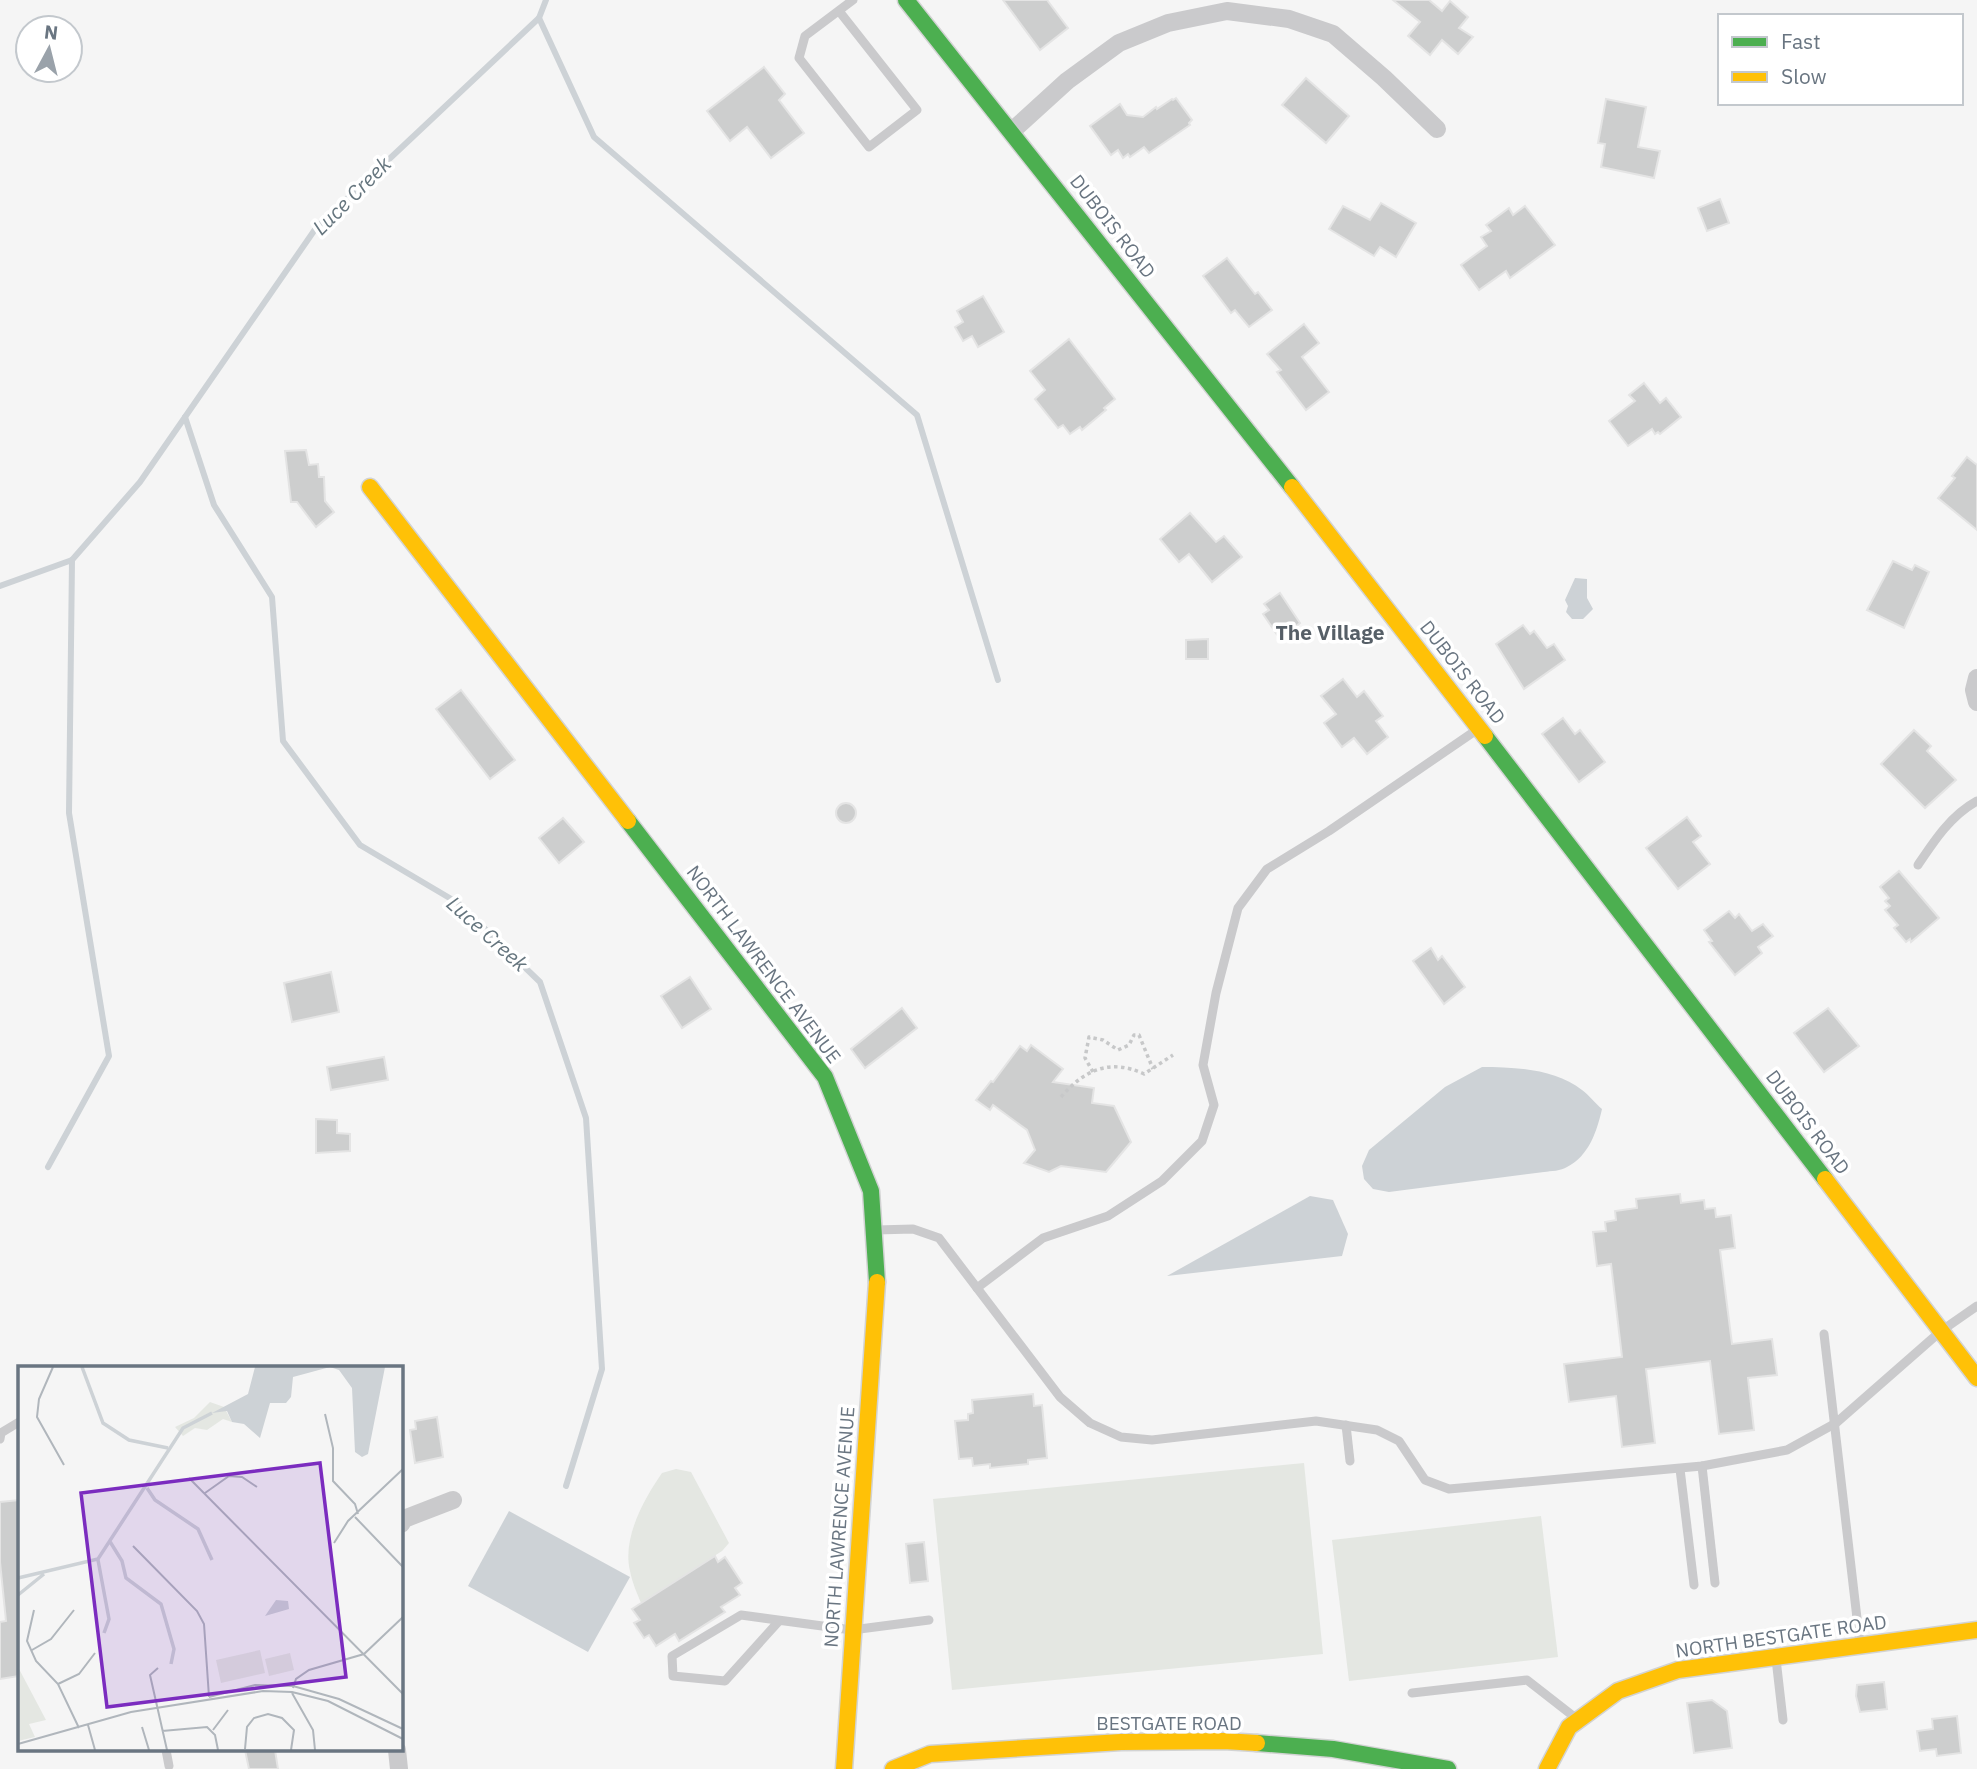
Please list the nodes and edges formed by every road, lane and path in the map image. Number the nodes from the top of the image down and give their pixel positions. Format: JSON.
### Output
{"nodes":[{"id":1,"x":853,"y":0,"type":"edge"},
{"id":2,"x":906,"y":0,"type":"edge"},
{"id":3,"x":839,"y":11,"type":"junction"},
{"id":4,"x":1437,"y":129,"type":"dead end"},
{"id":5,"x":1012,"y":131,"type":"junction"},
{"id":6,"x":370,"y":487,"type":"dead end"},
{"id":7,"x":1977,"y":678,"type":"edge"},
{"id":8,"x":1977,"y":702,"type":"edge"},
{"id":9,"x":1480,"y":728,"type":"junction"},
{"id":10,"x":1977,"y":801,"type":"edge"},
{"id":11,"x":1918,"y":865,"type":"dead end"},
{"id":12,"x":1173,"y":1055,"type":"dead end"},
{"id":13,"x":1153,"y":1069,"type":"junction"},
{"id":14,"x":1093,"y":1072,"type":"junction"},
{"id":15,"x":1061,"y":1097,"type":"dead end"},
{"id":16,"x":874,"y":1230,"type":"junction"},
{"id":17,"x":977,"y":1288,"type":"junction"},
{"id":18,"x":1977,"y":1306,"type":"edge"},
{"id":19,"x":1941,"y":1331,"type":"junction"},
{"id":20,"x":1824,"y":1334,"type":"dead end"},
{"id":21,"x":1977,"y":1378,"type":"edge"},
{"id":22,"x":18,"y":1423,"type":"edge"},
{"id":23,"x":1836,"y":1423,"type":"junction"},
{"id":24,"x":1346,"y":1425,"type":"junction"},
{"id":25,"x":0,"y":1438,"type":"edge"},
{"id":26,"x":1350,"y":1461,"type":"dead end"},
{"id":27,"x":1702,"y":1466,"type":"junction"},
{"id":28,"x":1680,"y":1469,"type":"junction"},
{"id":29,"x":453,"y":1500,"type":"dead end"},
{"id":30,"x":402,"y":1522,"type":"edge"},
{"id":31,"x":1716,"y":1583,"type":"dead end"},
{"id":32,"x":1694,"y":1585,"type":"dead end"},
{"id":33,"x":779,"y":1620,"type":"junction"},
{"id":34,"x":929,"y":1620,"type":"dead end"},
{"id":35,"x":852,"y":1630,"type":"junction"},
{"id":36,"x":1977,"y":1630,"type":"edge"},
{"id":37,"x":1860,"y":1646,"type":"junction"},
{"id":38,"x":1776,"y":1657,"type":"junction"},
{"id":39,"x":1412,"y":1693,"type":"dead end"},
{"id":40,"x":1579,"y":1720,"type":"junction"},
{"id":41,"x":1783,"y":1720,"type":"dead end"},
{"id":42,"x":170,"y":1768,"type":"edge"},
{"id":43,"x":158,"y":1769,"type":"edge"},
{"id":44,"x":844,"y":1769,"type":"edge"},
{"id":45,"x":893,"y":1769,"type":"edge"},
{"id":46,"x":1448,"y":1769,"type":"edge"},
{"id":47,"x":1547,"y":1769,"type":"edge"}],
"edges":[{"from":1,"to":3,"type":"lane"},
{"from":2,"to":5,"type":"street","name":"DUBOIS ROAD"},
{"from":3,"to":3,"type":"lane"},
{"from":4,"to":5,"type":"street"},
{"from":5,"to":9,"type":"street","name":"DUBOIS ROAD"},
{"from":6,"to":16,"type":"street","name":"NORTH LAWRENCE AVENUE"},
{"from":7,"to":8,"type":"street"},
{"from":9,"to":17,"type":"lane"},
{"from":9,"to":19,"type":"street","name":"DUBOIS ROAD"},
{"from":10,"to":11,"type":"lane"},
{"from":12,"to":13,"type":"path"},
{"from":13,"to":14,"type":"path"},
{"from":13,"to":14,"type":"path"},
{"from":14,"to":15,"type":"path"},
{"from":16,"to":17,"type":"lane"},
{"from":16,"to":35,"type":"street","name":"NORTH LAWRENCE AVENUE"},
{"from":17,"to":24,"type":"lane"},
{"from":18,"to":19,"type":"lane"},
{"from":19,"to":21,"type":"street","name":"DUBOIS ROAD"},
{"from":19,"to":23,"type":"lane"},
{"from":20,"to":23,"type":"lane"},
{"from":22,"to":25,"type":"lane"},
{"from":23,"to":27,"type":"lane"},
{"from":23,"to":37,"type":"lane"},
{"from":24,"to":26,"type":"lane"},
{"from":24,"to":28,"type":"lane"},
{"from":27,"to":28,"type":"lane"},
{"from":27,"to":31,"type":"lane"},
{"from":28,"to":32,"type":"lane"},
{"from":29,"to":30,"type":"street"},
{"from":33,"to":33,"type":"lane"},
{"from":33,"to":35,"type":"lane"},
{"from":34,"to":35,"type":"lane"},
{"from":35,"to":44,"type":"street","name":"NORTH LAWRENCE AVENUE"},
{"from":36,"to":37,"type":"street","name":"NORTH BESTGATE ROAD"},
{"from":37,"to":38,"type":"street","name":"NORTH BESTGATE ROAD"},
{"from":38,"to":40,"type":"street","name":"NORTH BESTGATE ROAD"},
{"from":38,"to":41,"type":"lane"},
{"from":39,"to":40,"type":"lane"},
{"from":40,"to":47,"type":"street","name":"NORTH BESTGATE ROAD"},
{"from":42,"to":43,"type":"lane"},
{"from":45,"to":46,"type":"street","name":"BESTGATE ROAD"}]}
